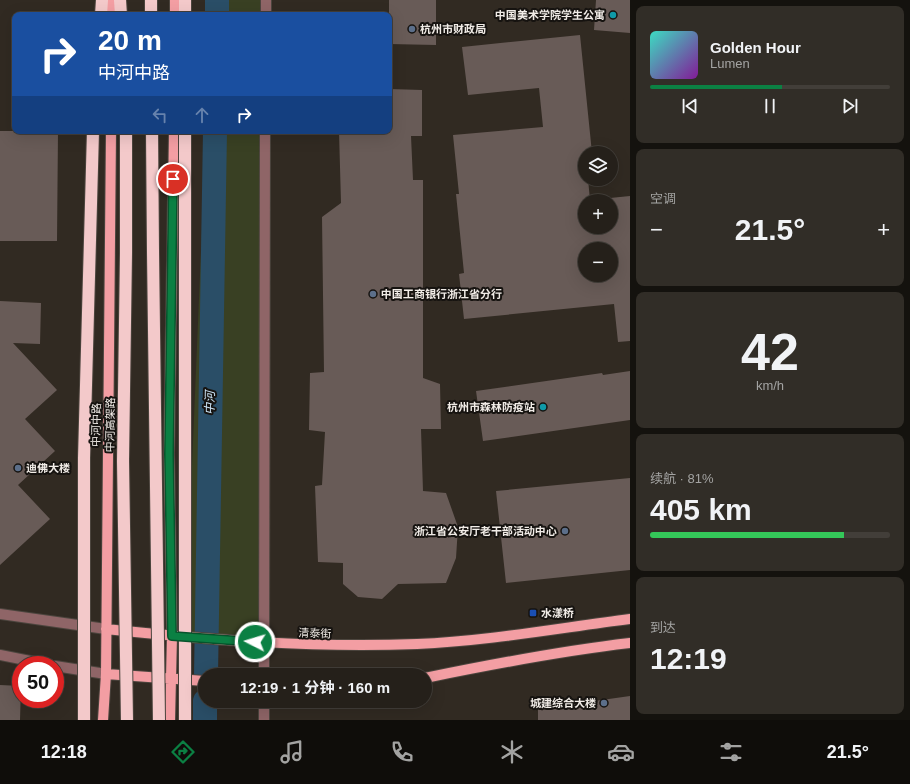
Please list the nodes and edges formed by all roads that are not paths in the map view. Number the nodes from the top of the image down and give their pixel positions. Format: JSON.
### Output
{"nodes":[{"id":1,"x":102,"y":0,"type":"edge"},
{"id":2,"x":110,"y":0,"type":"edge"},
{"id":3,"x":120,"y":0,"type":"edge"},
{"id":4,"x":151,"y":0,"type":"edge"},
{"id":5,"x":175,"y":0,"type":"edge"},
{"id":6,"x":185,"y":0,"type":"edge"},
{"id":7,"x":266,"y":0,"type":"edge"},
{"id":8,"x":101,"y":12,"type":"edge"},
{"id":9,"x":110,"y":12,"type":"edge"},
{"id":10,"x":121,"y":12,"type":"edge"},
{"id":11,"x":151,"y":12,"type":"edge"},
{"id":12,"x":175,"y":12,"type":"edge"},
{"id":13,"x":185,"y":12,"type":"edge"},
{"id":14,"x":266,"y":12,"type":"edge"},
{"id":15,"x":93,"y":134,"type":"edge"},
{"id":16,"x":111,"y":134,"type":"edge"},
{"id":17,"x":126,"y":134,"type":"edge"},
{"id":18,"x":152,"y":134,"type":"edge"},
{"id":19,"x":174,"y":134,"type":"edge"},
{"id":20,"x":185,"y":134,"type":"edge"},
{"id":21,"x":265,"y":134,"type":"edge"},
{"id":22,"x":0,"y":614,"type":"edge"},
{"id":23,"x":630,"y":619,"type":"edge"},
{"id":24,"x":106,"y":629,"type":"junction"},
{"id":25,"x":172,"y":636,"type":"junction"},
{"id":26,"x":264,"y":643,"type":"junction"},
{"id":27,"x":630,"y":643,"type":"edge"},
{"id":28,"x":0,"y":655,"type":"edge"},
{"id":29,"x":12,"y":657,"type":"edge"},
{"id":30,"x":64,"y":667,"type":"edge"},
{"id":31,"x":264,"y":668,"type":"edge"},
{"id":32,"x":106,"y":674,"type":"junction"},
{"id":33,"x":432,"y":676,"type":"edge"},
{"id":34,"x":170,"y":680,"type":"junction"},
{"id":35,"x":198,"y":681,"type":"edge"},
{"id":36,"x":264,"y":708,"type":"edge"},
{"id":37,"x":84,"y":720,"type":"edge"},
{"id":38,"x":103,"y":720,"type":"edge"},
{"id":39,"x":127,"y":720,"type":"edge"},
{"id":40,"x":160,"y":720,"type":"edge"},
{"id":41,"x":170,"y":720,"type":"edge"},
{"id":42,"x":185,"y":720,"type":"edge"},
{"id":43,"x":264,"y":720,"type":"edge"}],
"edges":[{"from":1,"to":8,"type":"highway"},
{"from":2,"to":9,"type":"main road"},
{"from":3,"to":10,"type":"highway"},
{"from":4,"to":11,"type":"highway"},
{"from":5,"to":12,"type":"main road"},
{"from":6,"to":13,"type":"highway"},
{"from":7,"to":14,"type":"street"},
{"from":15,"to":37,"type":"highway","bridge":true},
{"from":16,"to":24,"type":"main road","name":"中河中路"},
{"from":17,"to":39,"type":"highway","name":"中河高架路","bridge":true},
{"from":18,"to":40,"type":"highway","bridge":true},
{"from":19,"to":25,"type":"main road"},
{"from":20,"to":42,"type":"highway","bridge":true},
{"from":21,"to":26,"type":"street"},
{"from":22,"to":24,"type":"street","name":"清泰街"},
{"from":23,"to":26,"type":"main road","name":"清泰街"},
{"from":24,"to":25,"type":"main road","name":"清泰街"},
{"from":24,"to":32,"type":"main road","name":"中河中路"},
{"from":25,"to":26,"type":"main road","name":"清泰街"},
{"from":25,"to":34,"type":"main road"},
{"from":26,"to":31,"type":"street"},
{"from":27,"to":33,"type":"main road"},
{"from":28,"to":29,"type":"street"},
{"from":30,"to":32,"type":"street"},
{"from":32,"to":34,"type":"main road"},
{"from":32,"to":38,"type":"main road","name":"中河中路"},
{"from":34,"to":35,"type":"main road"},
{"from":34,"to":41,"type":"main road"},
{"from":36,"to":43,"type":"street"}]}
